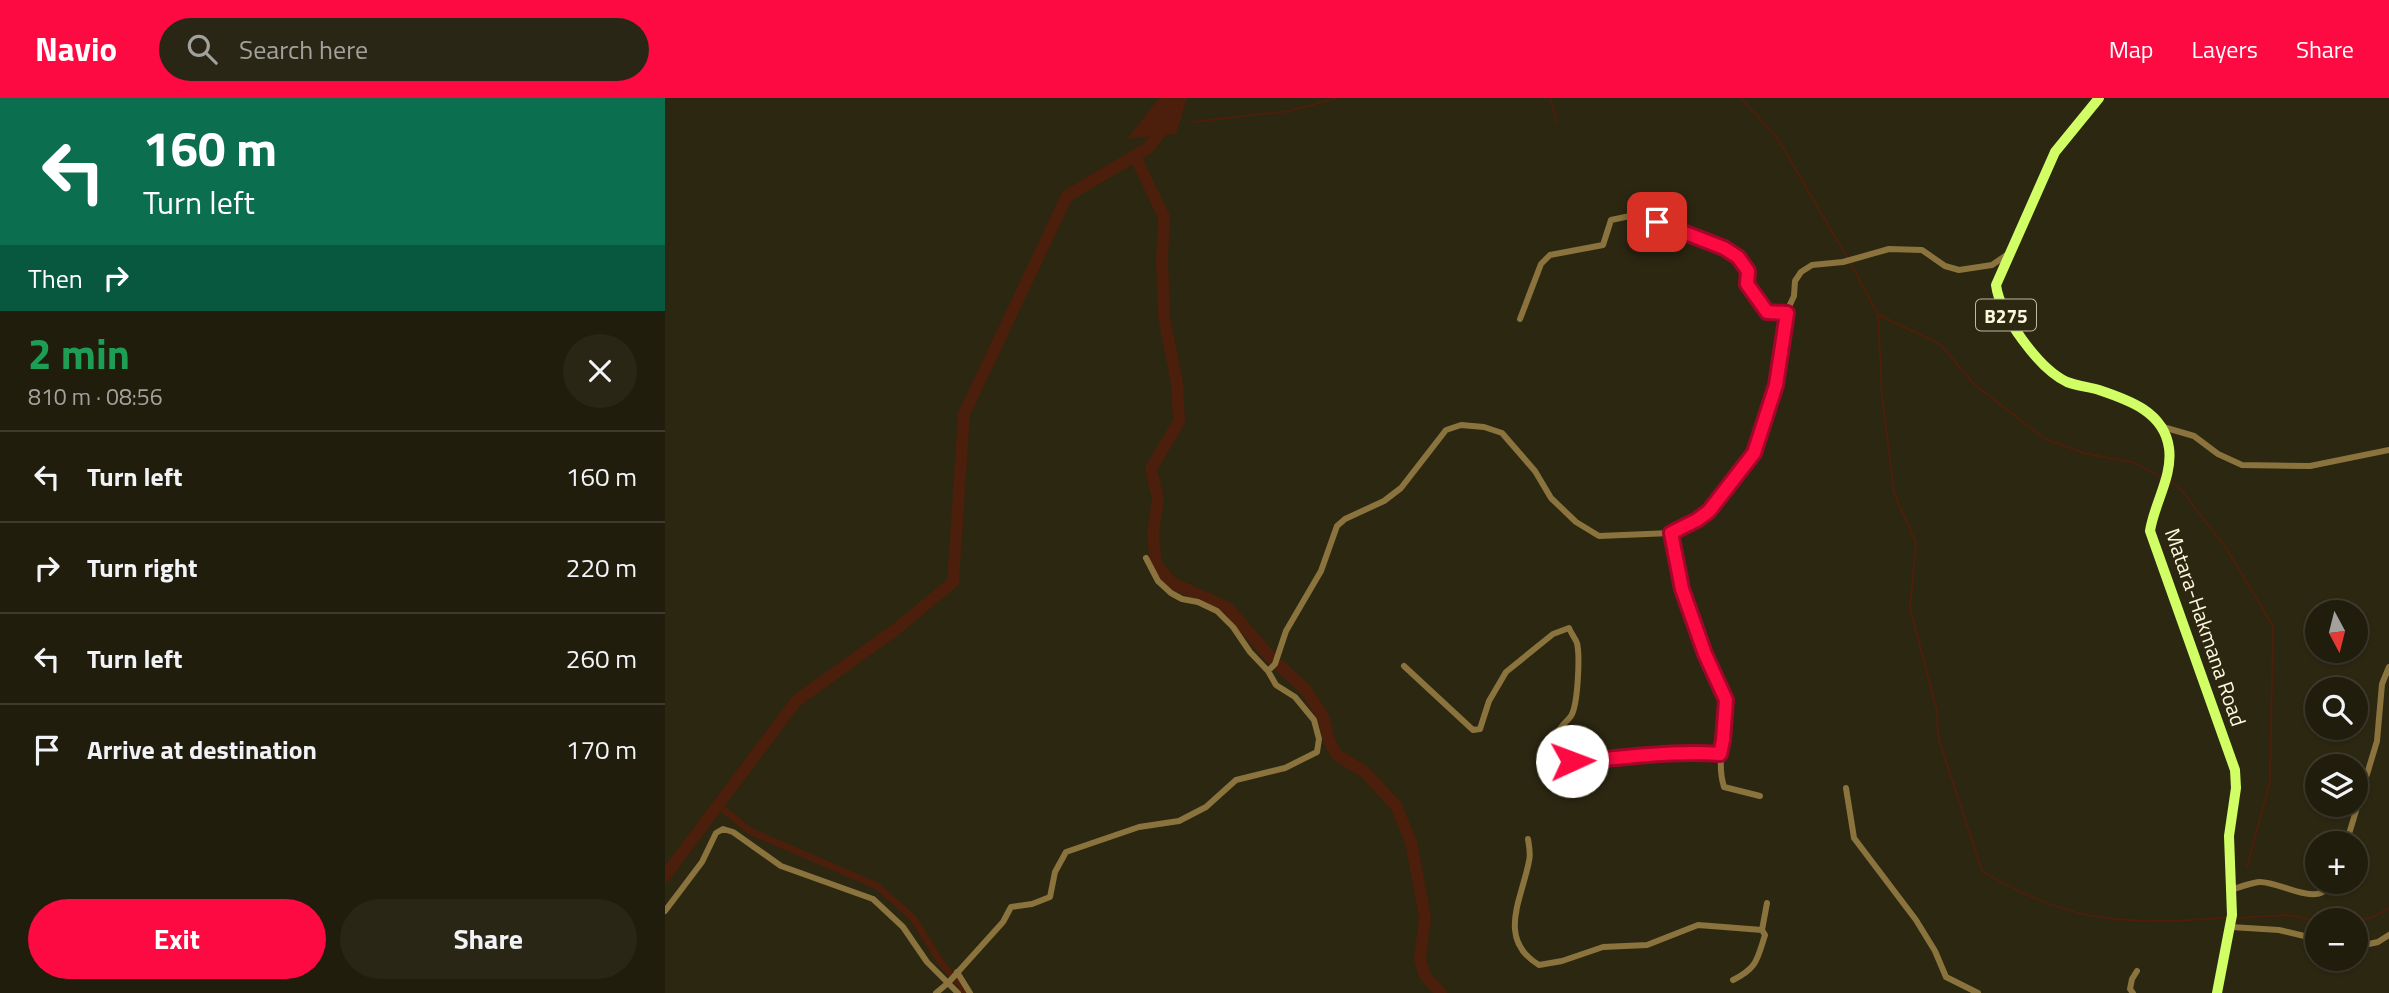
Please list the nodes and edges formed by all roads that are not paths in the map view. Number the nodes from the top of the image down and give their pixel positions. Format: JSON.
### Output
{"nodes":[{"id":1,"x":2099,"y":98,"type":"edge"},
{"id":2,"x":2009,"y":253,"type":"junction"},
{"id":3,"x":1787,"y":313,"type":"junction"},
{"id":4,"x":1520,"y":318,"type":"dead end"},
{"id":5,"x":2164,"y":427,"type":"junction"},
{"id":6,"x":2389,"y":450,"type":"edge"},
{"id":7,"x":1671,"y":533,"type":"junction"},
{"id":8,"x":1146,"y":558,"type":"dead end"},
{"id":9,"x":1403,"y":666,"type":"dead end"},
{"id":10,"x":2389,"y":667,"type":"edge"},
{"id":11,"x":1268,"y":671,"type":"junction"},
{"id":12,"x":1720,"y":754,"type":"junction"},
{"id":13,"x":1846,"y":788,"type":"dead end"},
{"id":14,"x":1760,"y":796,"type":"dead end"},
{"id":15,"x":2350,"y":831,"type":"edge"},
{"id":16,"x":1528,"y":839,"type":"dead end"},
{"id":17,"x":2231,"y":890,"type":"junction"},
{"id":18,"x":2305,"y":893,"type":"edge"},
{"id":19,"x":1767,"y":904,"type":"dead end"},
{"id":20,"x":665,"y":911,"type":"edge"},
{"id":21,"x":2231,"y":927,"type":"junction"},
{"id":22,"x":1762,"y":930,"type":"junction"},
{"id":23,"x":2389,"y":934,"type":"edge"},
{"id":24,"x":2305,"y":936,"type":"edge"},
{"id":25,"x":2368,"y":944,"type":"edge"},
{"id":26,"x":2137,"y":971,"type":"dead end"},
{"id":27,"x":953,"y":978,"type":"junction"},
{"id":28,"x":1733,"y":980,"type":"dead end"},
{"id":29,"x":936,"y":993,"type":"edge"},
{"id":30,"x":958,"y":993,"type":"edge"},
{"id":31,"x":970,"y":993,"type":"edge"},
{"id":32,"x":1978,"y":993,"type":"edge"},
{"id":33,"x":2133,"y":993,"type":"edge"},
{"id":34,"x":2217,"y":993,"type":"edge"}],
"edges":[{"from":1,"to":2,"type":"main road","number":"B275"},
{"from":2,"to":3,"type":"street"},
{"from":2,"to":5,"type":"main road","number":"B275"},
{"from":3,"to":4,"type":"street"},
{"from":3,"to":7,"type":"street"},
{"from":5,"to":6,"type":"street"},
{"from":5,"to":17,"type":"main road","name":"Matara-Hakmana Road"},
{"from":7,"to":11,"type":"street"},
{"from":7,"to":12,"type":"street"},
{"from":8,"to":11,"type":"street"},
{"from":9,"to":12,"type":"street"},
{"from":10,"to":15,"type":"street"},
{"from":11,"to":27,"type":"street"},
{"from":12,"to":14,"type":"street"},
{"from":13,"to":32,"type":"street"},
{"from":16,"to":22,"type":"street"},
{"from":17,"to":18,"type":"street"},
{"from":17,"to":21,"type":"main road","name":"Matara-Hakmana Road"},
{"from":19,"to":22,"type":"street"},
{"from":20,"to":27,"type":"street"},
{"from":21,"to":24,"type":"street"},
{"from":21,"to":34,"type":"main road","name":"Matara-Hakmana Road"},
{"from":22,"to":28,"type":"street"},
{"from":23,"to":25,"type":"street"},
{"from":26,"to":33,"type":"street"},
{"from":27,"to":29,"type":"street"},
{"from":27,"to":30,"type":"street"},
{"from":27,"to":31,"type":"street"}]}
